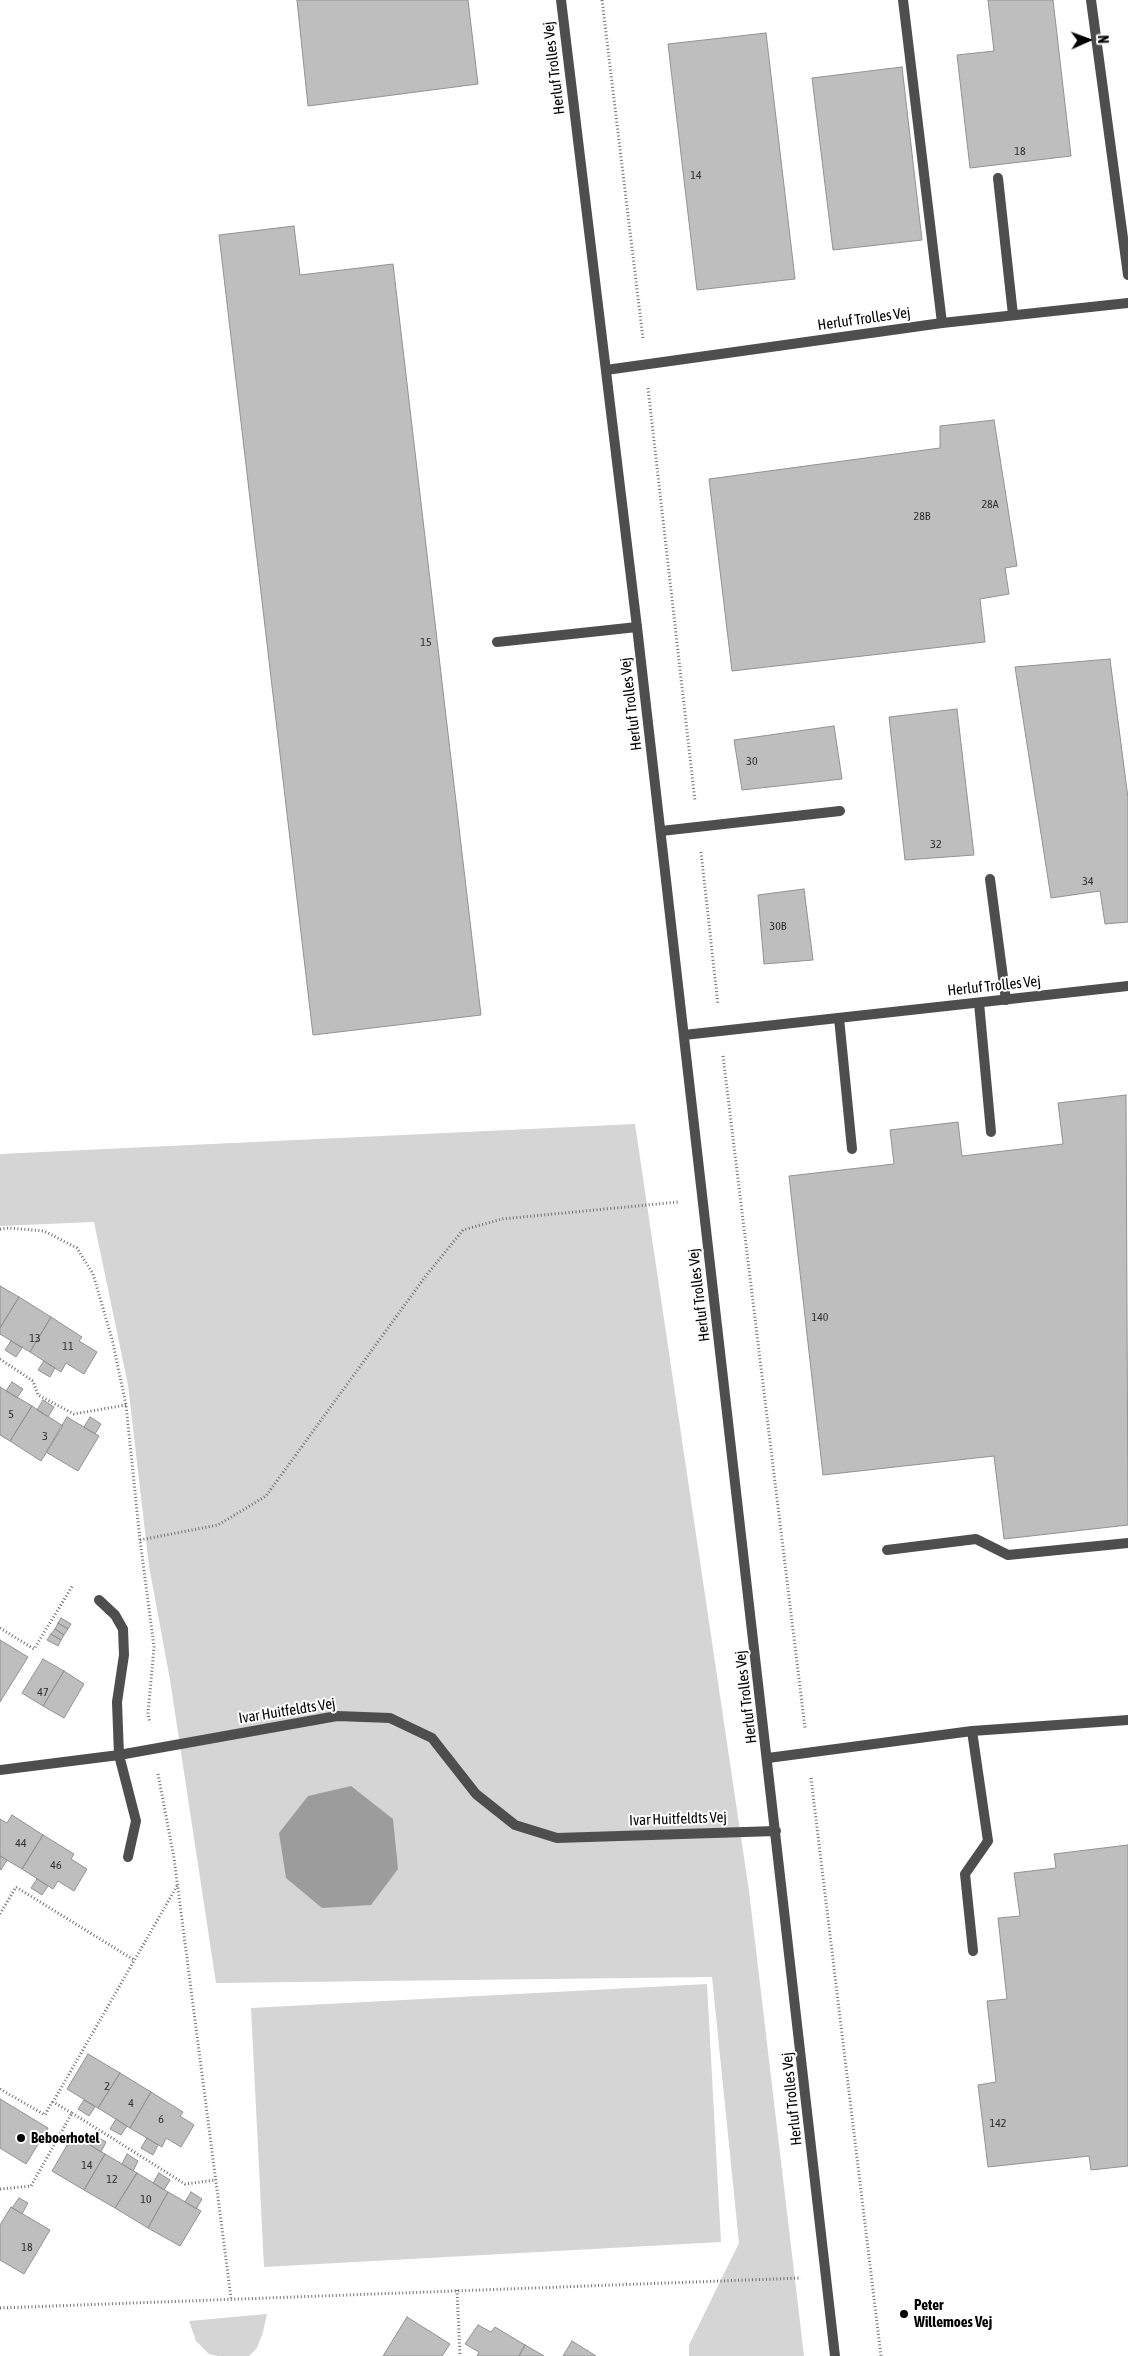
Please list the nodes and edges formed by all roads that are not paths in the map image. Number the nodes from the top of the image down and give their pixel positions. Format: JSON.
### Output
{"nodes":[{"id":1,"x":561,"y":0,"type":"edge"},
{"id":2,"x":903,"y":0,"type":"edge"},
{"id":3,"x":1091,"y":0,"type":"edge"},
{"id":4,"x":998,"y":178,"type":"dead end"},
{"id":5,"x":1128,"y":275,"type":"edge"},
{"id":6,"x":1128,"y":303,"type":"edge"},
{"id":7,"x":1013,"y":316,"type":"junction"},
{"id":8,"x":942,"y":323,"type":"junction"},
{"id":9,"x":606,"y":370,"type":"junction"},
{"id":10,"x":637,"y":627,"type":"junction"},
{"id":11,"x":497,"y":642,"type":"dead end"},
{"id":12,"x":840,"y":810,"type":"dead end"},
{"id":13,"x":661,"y":831,"type":"junction"},
{"id":14,"x":990,"y":879,"type":"dead end"},
{"id":15,"x":1128,"y":986,"type":"edge"},
{"id":16,"x":1006,"y":1000,"type":"junction"},
{"id":17,"x":980,"y":1003,"type":"junction"},
{"id":18,"x":840,"y":1018,"type":"junction"},
{"id":19,"x":684,"y":1035,"type":"junction"},
{"id":20,"x":991,"y":1132,"type":"dead end"},
{"id":21,"x":852,"y":1149,"type":"dead end"},
{"id":22,"x":1128,"y":1543,"type":"edge"},
{"id":23,"x":887,"y":1550,"type":"dead end"},
{"id":24,"x":99,"y":1600,"type":"dead end"},
{"id":25,"x":1128,"y":1720,"type":"edge"},
{"id":26,"x":972,"y":1732,"type":"junction"},
{"id":27,"x":119,"y":1755,"type":"junction"},
{"id":28,"x":768,"y":1758,"type":"junction"},
{"id":29,"x":0,"y":1770,"type":"edge"},
{"id":30,"x":776,"y":1831,"type":"junction"},
{"id":31,"x":128,"y":1857,"type":"dead end"},
{"id":32,"x":973,"y":1952,"type":"dead end"},
{"id":33,"x":835,"y":2356,"type":"edge"}],
"edges":[{"from":1,"to":9,"type":"street","name":"Herluf Trolles Vej"},
{"from":2,"to":8,"type":"street"},
{"from":3,"to":5,"type":"street"},
{"from":4,"to":7,"type":"street"},
{"from":6,"to":7,"type":"street","name":"Herluf Trolles Vej"},
{"from":7,"to":8,"type":"street","name":"Herluf Trolles Vej"},
{"from":8,"to":9,"type":"street","name":"Herluf Trolles Vej"},
{"from":9,"to":10,"type":"street","name":"Herluf Trolles Vej"},
{"from":10,"to":11,"type":"street"},
{"from":10,"to":13,"type":"street","name":"Herluf Trolles Vej"},
{"from":12,"to":13,"type":"street"},
{"from":13,"to":19,"type":"street","name":"Herluf Trolles Vej"},
{"from":14,"to":16,"type":"street"},
{"from":15,"to":16,"type":"street","name":"Herluf Trolles Vej"},
{"from":16,"to":17,"type":"street","name":"Herluf Trolles Vej"},
{"from":17,"to":18,"type":"street","name":"Herluf Trolles Vej"},
{"from":17,"to":20,"type":"street"},
{"from":18,"to":19,"type":"street","name":"Herluf Trolles Vej"},
{"from":18,"to":21,"type":"street"},
{"from":19,"to":28,"type":"street","name":"Herluf Trolles Vej"},
{"from":22,"to":23,"type":"street"},
{"from":24,"to":27,"type":"street"},
{"from":25,"to":26,"type":"street"},
{"from":26,"to":28,"type":"street"},
{"from":26,"to":32,"type":"street"},
{"from":27,"to":29,"type":"street","name":"Ivar Huitfeldts Vej"},
{"from":27,"to":30,"type":"street","name":"Ivar Huitfeldts Vej"},
{"from":27,"to":31,"type":"street"},
{"from":28,"to":30,"type":"street","name":"Herluf Trolles Vej"},
{"from":30,"to":33,"type":"street","name":"Herluf Trolles Vej"}]}
